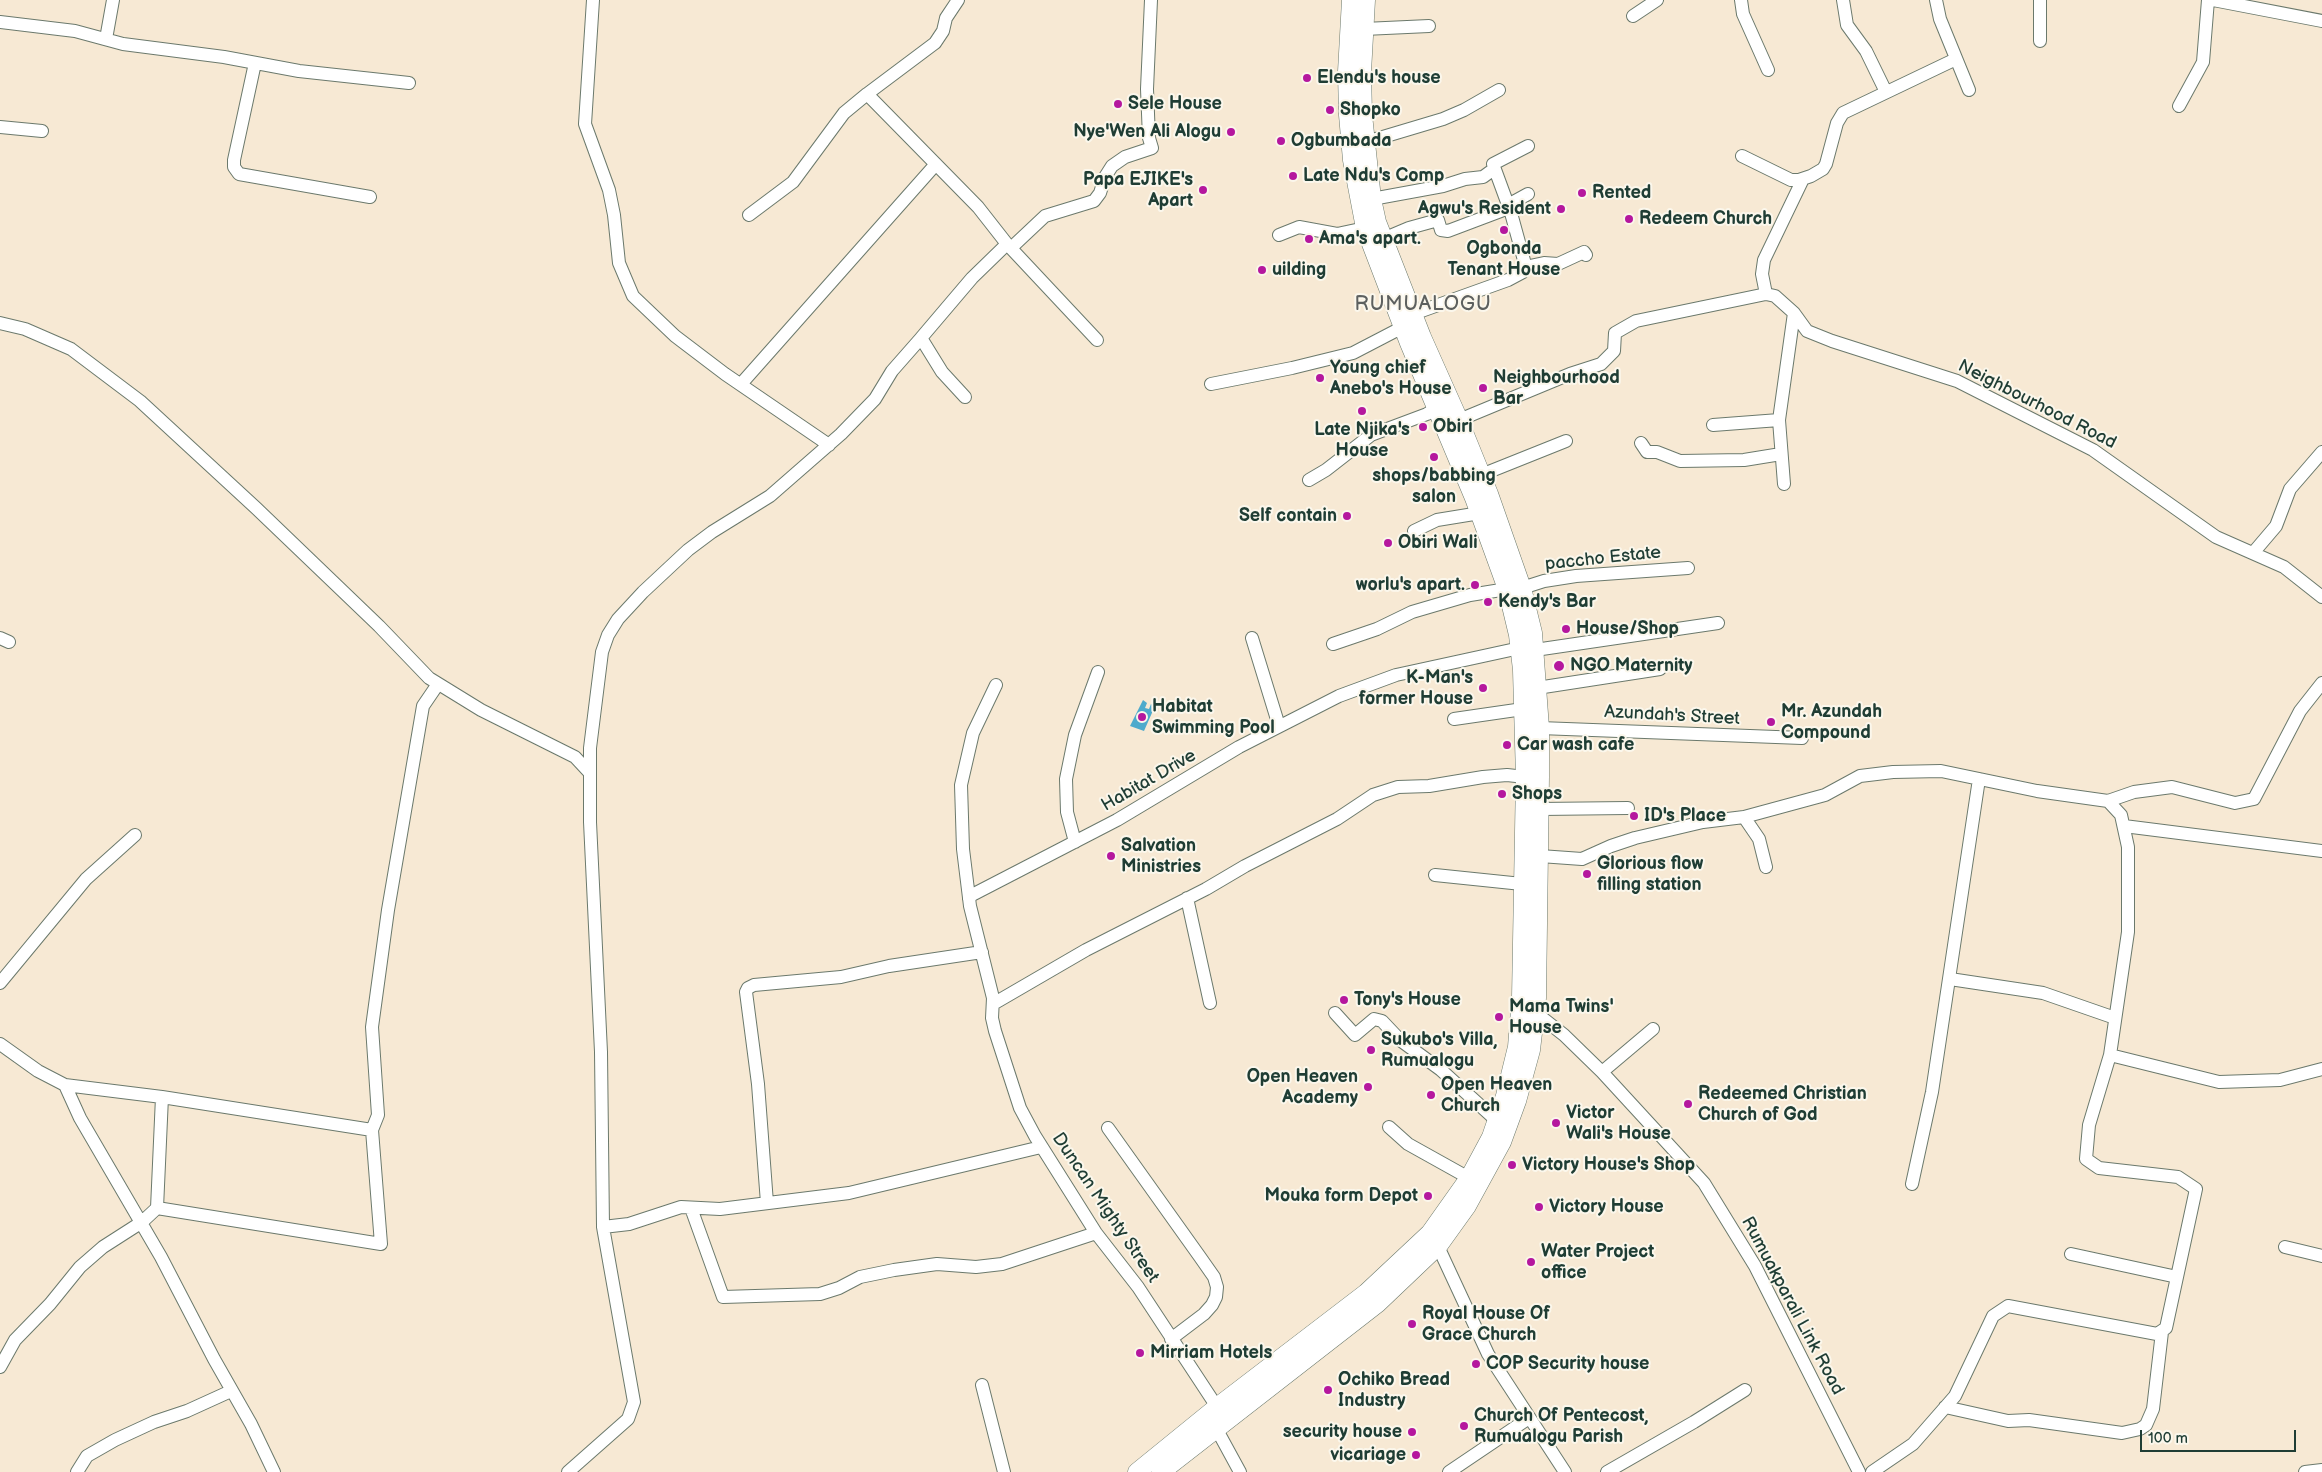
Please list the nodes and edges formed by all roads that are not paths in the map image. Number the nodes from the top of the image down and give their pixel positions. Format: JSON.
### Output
{"nodes":[{"id":1,"x":113,"y":0,"type":"edge"},
{"id":2,"x":593,"y":0,"type":"edge"},
{"id":3,"x":958,"y":0,"type":"edge"},
{"id":4,"x":1151,"y":0,"type":"edge"},
{"id":5,"x":1351,"y":0,"type":"edge"},
{"id":6,"x":1366,"y":0,"type":"edge"},
{"id":7,"x":1657,"y":0,"type":"edge"},
{"id":8,"x":1741,"y":0,"type":"edge"},
{"id":9,"x":1843,"y":0,"type":"edge"},
{"id":10,"x":1936,"y":0,"type":"edge"},
{"id":11,"x":2040,"y":0,"type":"edge"},
{"id":12,"x":2208,"y":0,"type":"edge"},
{"id":13,"x":2213,"y":0,"type":"edge"},
{"id":14,"x":1633,"y":16,"type":"dead end"},
{"id":15,"x":2322,"y":21,"type":"edge"},
{"id":16,"x":0,"y":22,"type":"edge"},
{"id":17,"x":1429,"y":26,"type":"dead end"},
{"id":18,"x":1364,"y":29,"type":"junction"},
{"id":19,"x":106,"y":39,"type":"junction"},
{"id":20,"x":2040,"y":41,"type":"dead end"},
{"id":21,"x":1956,"y":59,"type":"junction"},
{"id":22,"x":255,"y":63,"type":"junction"},
{"id":23,"x":1768,"y":70,"type":"dead end"},
{"id":24,"x":409,"y":83,"type":"dead end"},
{"id":25,"x":1500,"y":90,"type":"dead end"},
{"id":26,"x":1969,"y":90,"type":"dead end"},
{"id":27,"x":1886,"y":92,"type":"junction"},
{"id":28,"x":867,"y":94,"type":"junction"},
{"id":29,"x":2179,"y":106,"type":"dead end"},
{"id":30,"x":0,"y":127,"type":"edge"},
{"id":31,"x":42,"y":131,"type":"dead end"},
{"id":32,"x":1528,"y":146,"type":"dead end"},
{"id":33,"x":1362,"y":153,"type":"junction"},
{"id":34,"x":1742,"y":156,"type":"dead end"},
{"id":35,"x":936,"y":164,"type":"junction"},
{"id":36,"x":1494,"y":169,"type":"junction"},
{"id":37,"x":1803,"y":179,"type":"junction"},
{"id":38,"x":1528,"y":194,"type":"dead end"},
{"id":39,"x":370,"y":197,"type":"dead end"},
{"id":40,"x":1372,"y":198,"type":"junction"},
{"id":41,"x":1509,"y":206,"type":"junction"},
{"id":42,"x":749,"y":215,"type":"dead end"},
{"id":43,"x":1365,"y":228,"type":"junction"},
{"id":44,"x":1279,"y":235,"type":"dead end"},
{"id":45,"x":1383,"y":239,"type":"junction"},
{"id":46,"x":1009,"y":246,"type":"junction"},
{"id":47,"x":1586,"y":255,"type":"dead end"},
{"id":48,"x":1525,"y":266,"type":"junction"},
{"id":49,"x":1766,"y":294,"type":"junction"},
{"id":50,"x":1794,"y":313,"type":"junction"},
{"id":51,"x":1408,"y":320,"type":"junction"},
{"id":52,"x":0,"y":323,"type":"edge"},
{"id":53,"x":921,"y":338,"type":"junction"},
{"id":54,"x":1097,"y":340,"type":"dead end"},
{"id":55,"x":741,"y":384,"type":"junction"},
{"id":56,"x":1211,"y":384,"type":"dead end"},
{"id":57,"x":965,"y":397,"type":"dead end"},
{"id":58,"x":1437,"y":408,"type":"junction"},
{"id":59,"x":1459,"y":420,"type":"junction"},
{"id":60,"x":1780,"y":420,"type":"junction"},
{"id":61,"x":1713,"y":425,"type":"dead end"},
{"id":62,"x":1566,"y":441,"type":"dead end"},
{"id":63,"x":1641,"y":443,"type":"dead end"},
{"id":64,"x":829,"y":445,"type":"junction"},
{"id":65,"x":2322,"y":452,"type":"edge"},
{"id":66,"x":1781,"y":454,"type":"junction"},
{"id":67,"x":1481,"y":475,"type":"junction"},
{"id":68,"x":1309,"y":480,"type":"dead end"},
{"id":69,"x":1784,"y":484,"type":"dead end"},
{"id":70,"x":1480,"y":513,"type":"junction"},
{"id":71,"x":1414,"y":531,"type":"dead end"},
{"id":72,"x":2253,"y":553,"type":"junction"},
{"id":73,"x":1688,"y":568,"type":"dead end"},
{"id":74,"x":1515,"y":588,"type":"junction"},
{"id":75,"x":2322,"y":596,"type":"edge"},
{"id":76,"x":1718,"y":623,"type":"dead end"},
{"id":77,"x":1252,"y":638,"type":"dead end"},
{"id":78,"x":1332,"y":644,"type":"dead end"},
{"id":79,"x":1528,"y":649,"type":"junction"},
{"id":80,"x":1660,"y":669,"type":"dead end"},
{"id":81,"x":1098,"y":672,"type":"dead end"},
{"id":82,"x":2322,"y":683,"type":"edge"},
{"id":83,"x":438,"y":684,"type":"junction"},
{"id":84,"x":996,"y":685,"type":"dead end"},
{"id":85,"x":1537,"y":688,"type":"junction"},
{"id":86,"x":1523,"y":709,"type":"junction"},
{"id":87,"x":1454,"y":719,"type":"dead end"},
{"id":88,"x":1279,"y":726,"type":"junction"},
{"id":89,"x":1540,"y":728,"type":"junction"},
{"id":90,"x":1802,"y":738,"type":"dead end"},
{"id":91,"x":588,"y":771,"type":"junction"},
{"id":92,"x":1525,"y":777,"type":"junction"},
{"id":93,"x":1979,"y":779,"type":"junction"},
{"id":94,"x":2108,"y":801,"type":"junction"},
{"id":95,"x":1628,"y":808,"type":"dead end"},
{"id":96,"x":1540,"y":809,"type":"junction"},
{"id":97,"x":1744,"y":817,"type":"junction"},
{"id":98,"x":2124,"y":826,"type":"junction"},
{"id":99,"x":135,"y":835,"type":"dead end"},
{"id":100,"x":1075,"y":842,"type":"junction"},
{"id":101,"x":2322,"y":851,"type":"edge"},
{"id":102,"x":1540,"y":856,"type":"junction"},
{"id":103,"x":1766,"y":867,"type":"dead end"},
{"id":104,"x":1434,"y":875,"type":"dead end"},
{"id":105,"x":1522,"y":884,"type":"junction"},
{"id":106,"x":1187,"y":898,"type":"junction"},
{"id":107,"x":969,"y":899,"type":"junction"},
{"id":108,"x":982,"y":952,"type":"junction"},
{"id":109,"x":1950,"y":979,"type":"junction"},
{"id":110,"x":0,"y":983,"type":"edge"},
{"id":111,"x":1210,"y":1003,"type":"dead end"},
{"id":112,"x":993,"y":1004,"type":"junction"},
{"id":113,"x":1335,"y":1013,"type":"dead end"},
{"id":114,"x":1536,"y":1014,"type":"junction"},
{"id":115,"x":2115,"y":1018,"type":"junction"},
{"id":116,"x":1653,"y":1029,"type":"dead end"},
{"id":117,"x":0,"y":1044,"type":"edge"},
{"id":118,"x":2110,"y":1055,"type":"junction"},
{"id":119,"x":2322,"y":1069,"type":"edge"},
{"id":120,"x":1602,"y":1072,"type":"junction"},
{"id":121,"x":65,"y":1085,"type":"junction"},
{"id":122,"x":162,"y":1097,"type":"junction"},
{"id":123,"x":1496,"y":1120,"type":"junction"},
{"id":124,"x":1389,"y":1127,"type":"dead end"},
{"id":125,"x":1108,"y":1128,"type":"dead end"},
{"id":126,"x":372,"y":1130,"type":"junction"},
{"id":127,"x":1041,"y":1147,"type":"junction"},
{"id":128,"x":1469,"y":1178,"type":"junction"},
{"id":129,"x":1912,"y":1184,"type":"dead end"},
{"id":130,"x":767,"y":1203,"type":"junction"},
{"id":131,"x":157,"y":1208,"type":"junction"},
{"id":132,"x":691,"y":1208,"type":"junction"},
{"id":133,"x":142,"y":1222,"type":"junction"},
{"id":134,"x":603,"y":1227,"type":"junction"},
{"id":135,"x":1096,"y":1233,"type":"junction"},
{"id":136,"x":1434,"y":1239,"type":"junction"},
{"id":137,"x":2285,"y":1246,"type":"dead end"},
{"id":138,"x":2071,"y":1254,"type":"dead end"},
{"id":139,"x":2322,"y":1256,"type":"edge"},
{"id":140,"x":2177,"y":1277,"type":"junction"},
{"id":141,"x":2162,"y":1332,"type":"junction"},
{"id":142,"x":1172,"y":1339,"type":"junction"},
{"id":143,"x":0,"y":1367,"type":"edge"},
{"id":144,"x":982,"y":1385,"type":"dead end"},
{"id":145,"x":1745,"y":1390,"type":"dead end"},
{"id":146,"x":231,"y":1391,"type":"junction"},
{"id":147,"x":1945,"y":1407,"type":"junction"},
{"id":148,"x":1216,"y":1408,"type":"junction"},
{"id":149,"x":1529,"y":1418,"type":"junction"},
{"id":150,"x":1216,"y":1428,"type":"junction"},
{"id":151,"x":2322,"y":1470,"type":"edge"},
{"id":152,"x":77,"y":1472,"type":"edge"},
{"id":153,"x":274,"y":1472,"type":"edge"},
{"id":154,"x":568,"y":1472,"type":"edge"},
{"id":155,"x":1004,"y":1472,"type":"edge"},
{"id":156,"x":1137,"y":1472,"type":"edge"},
{"id":157,"x":1161,"y":1472,"type":"edge"},
{"id":158,"x":1240,"y":1472,"type":"edge"},
{"id":159,"x":1449,"y":1472,"type":"edge"},
{"id":160,"x":1565,"y":1472,"type":"edge"},
{"id":161,"x":1607,"y":1472,"type":"edge"},
{"id":162,"x":1858,"y":1472,"type":"edge"},
{"id":163,"x":1872,"y":1472,"type":"edge"},
{"id":164,"x":2305,"y":1472,"type":"edge"}],
"edges":[{"from":1,"to":19,"type":"street"},
{"from":2,"to":55,"type":"street"},
{"from":3,"to":28,"type":"street"},
{"from":4,"to":46,"type":"street"},
{"from":5,"to":33,"type":"main road"},
{"from":6,"to":18,"type":"main road"},
{"from":7,"to":14,"type":"street"},
{"from":8,"to":23,"type":"street"},
{"from":9,"to":27,"type":"street"},
{"from":10,"to":21,"type":"street"},
{"from":11,"to":20,"type":"street"},
{"from":12,"to":29,"type":"street"},
{"from":13,"to":15,"type":"street"},
{"from":16,"to":19,"type":"street"},
{"from":17,"to":18,"type":"street"},
{"from":18,"to":33,"type":"main road"},
{"from":19,"to":22,"type":"street"},
{"from":21,"to":26,"type":"street"},
{"from":21,"to":27,"type":"street"},
{"from":22,"to":24,"type":"street"},
{"from":22,"to":39,"type":"street"},
{"from":25,"to":33,"type":"street"},
{"from":27,"to":37,"type":"street"},
{"from":28,"to":35,"type":"street"},
{"from":28,"to":42,"type":"street"},
{"from":30,"to":31,"type":"street"},
{"from":32,"to":36,"type":"street"},
{"from":33,"to":40,"type":"main road"},
{"from":33,"to":43,"type":"main road"},
{"from":34,"to":37,"type":"street"},
{"from":35,"to":46,"type":"street"},
{"from":35,"to":55,"type":"street"},
{"from":36,"to":40,"type":"street"},
{"from":36,"to":41,"type":"street"},
{"from":37,"to":49,"type":"street"},
{"from":38,"to":41,"type":"street"},
{"from":40,"to":45,"type":"main road"},
{"from":41,"to":45,"type":"street"},
{"from":41,"to":48,"type":"street"},
{"from":43,"to":44,"type":"street"},
{"from":43,"to":51,"type":"main road"},
{"from":45,"to":51,"type":"main road"},
{"from":46,"to":53,"type":"street"},
{"from":46,"to":54,"type":"street"},
{"from":47,"to":48,"type":"street"},
{"from":48,"to":51,"type":"street"},
{"from":49,"to":50,"type":"street","name":"Neighbourhood Road"},
{"from":49,"to":59,"type":"street"},
{"from":50,"to":60,"type":"street"},
{"from":50,"to":72,"type":"street","name":"Neighbourhood Road"},
{"from":51,"to":56,"type":"street"},
{"from":51,"to":58,"type":"main road"},
{"from":51,"to":59,"type":"main road"},
{"from":52,"to":83,"type":"street"},
{"from":53,"to":57,"type":"street"},
{"from":53,"to":64,"type":"street"},
{"from":55,"to":64,"type":"street"},
{"from":58,"to":68,"type":"street"},
{"from":58,"to":70,"type":"main road"},
{"from":59,"to":67,"type":"main road"},
{"from":60,"to":61,"type":"street"},
{"from":60,"to":66,"type":"street"},
{"from":62,"to":67,"type":"street"},
{"from":63,"to":66,"type":"street"},
{"from":64,"to":91,"type":"street"},
{"from":65,"to":72,"type":"street"},
{"from":66,"to":69,"type":"street"},
{"from":67,"to":74,"type":"main road"},
{"from":70,"to":71,"type":"street"},
{"from":70,"to":74,"type":"main road"},
{"from":72,"to":75,"type":"street","name":"Neighbourhood Road"},
{"from":73,"to":74,"type":"street","name":"paccho Estate"},
{"from":74,"to":78,"type":"street","name":"paccho Estate"},
{"from":74,"to":79,"type":"main road"},
{"from":76,"to":79,"type":"street","name":"Habitat Drive"},
{"from":77,"to":88,"type":"street"},
{"from":79,"to":85,"type":"main road"},
{"from":79,"to":86,"type":"main road"},
{"from":79,"to":88,"type":"street","name":"Habitat Drive"},
{"from":80,"to":85,"type":"street"},
{"from":81,"to":100,"type":"street"},
{"from":82,"to":94,"type":"street"},
{"from":83,"to":91,"type":"street"},
{"from":83,"to":126,"type":"street"},
{"from":84,"to":107,"type":"street","name":"Duncan Mighty Street"},
{"from":85,"to":89,"type":"main road"},
{"from":86,"to":87,"type":"street"},
{"from":86,"to":92,"type":"main road"},
{"from":88,"to":100,"type":"street","name":"Habitat Drive"},
{"from":89,"to":90,"type":"street","name":"Azundah's Street"},
{"from":89,"to":96,"type":"main road"},
{"from":91,"to":134,"type":"street"},
{"from":92,"to":105,"type":"main road"},
{"from":92,"to":106,"type":"street"},
{"from":93,"to":94,"type":"street"},
{"from":93,"to":97,"type":"street"},
{"from":93,"to":109,"type":"street"},
{"from":94,"to":98,"type":"street"},
{"from":95,"to":96,"type":"street"},
{"from":96,"to":102,"type":"main road"},
{"from":97,"to":102,"type":"street"},
{"from":97,"to":103,"type":"street"},
{"from":98,"to":101,"type":"street"},
{"from":98,"to":115,"type":"street"},
{"from":99,"to":110,"type":"street"},
{"from":100,"to":107,"type":"street","name":"Habitat Drive"},
{"from":102,"to":114,"type":"main road"},
{"from":104,"to":105,"type":"street"},
{"from":105,"to":123,"type":"main road"},
{"from":106,"to":111,"type":"street"},
{"from":106,"to":112,"type":"street"},
{"from":107,"to":108,"type":"street","name":"Duncan Mighty Street"},
{"from":108,"to":112,"type":"street","name":"Duncan Mighty Street"},
{"from":108,"to":130,"type":"street"},
{"from":109,"to":115,"type":"street"},
{"from":109,"to":129,"type":"street"},
{"from":112,"to":127,"type":"street","name":"Duncan Mighty Street"},
{"from":113,"to":123,"type":"street"},
{"from":114,"to":120,"type":"street","name":"Rumuakparali Link Road"},
{"from":114,"to":136,"type":"main road"},
{"from":115,"to":118,"type":"street"},
{"from":116,"to":120,"type":"street"},
{"from":117,"to":121,"type":"street"},
{"from":118,"to":119,"type":"street"},
{"from":118,"to":140,"type":"street"},
{"from":120,"to":162,"type":"street","name":"Rumuakparali Link Road"},
{"from":121,"to":122,"type":"street"},
{"from":121,"to":133,"type":"street"},
{"from":122,"to":126,"type":"street"},
{"from":122,"to":131,"type":"street"},
{"from":123,"to":128,"type":"main road"},
{"from":124,"to":128,"type":"street"},
{"from":125,"to":142,"type":"street"},
{"from":126,"to":131,"type":"street"},
{"from":127,"to":130,"type":"street"},
{"from":127,"to":135,"type":"street","name":"Duncan Mighty Street"},
{"from":128,"to":136,"type":"main road"},
{"from":130,"to":132,"type":"street"},
{"from":131,"to":133,"type":"street"},
{"from":132,"to":134,"type":"street"},
{"from":132,"to":135,"type":"street"},
{"from":133,"to":143,"type":"street"},
{"from":133,"to":146,"type":"street"},
{"from":134,"to":154,"type":"street"},
{"from":135,"to":142,"type":"street","name":"Duncan Mighty Street"},
{"from":136,"to":148,"type":"main road"},
{"from":136,"to":149,"type":"street"},
{"from":136,"to":150,"type":"main road"},
{"from":137,"to":139,"type":"street"},
{"from":138,"to":140,"type":"street"},
{"from":140,"to":141,"type":"street"},
{"from":141,"to":147,"type":"street"},
{"from":141,"to":147,"type":"street"},
{"from":142,"to":148,"type":"street","name":"Duncan Mighty Street"},
{"from":144,"to":155,"type":"street"},
{"from":145,"to":161,"type":"street"},
{"from":146,"to":152,"type":"street"},
{"from":146,"to":153,"type":"street"},
{"from":147,"to":163,"type":"street"},
{"from":148,"to":156,"type":"main road"},
{"from":149,"to":159,"type":"street"},
{"from":149,"to":160,"type":"street"},
{"from":150,"to":157,"type":"main road"},
{"from":150,"to":158,"type":"street"},
{"from":151,"to":164,"type":"street"}]}
